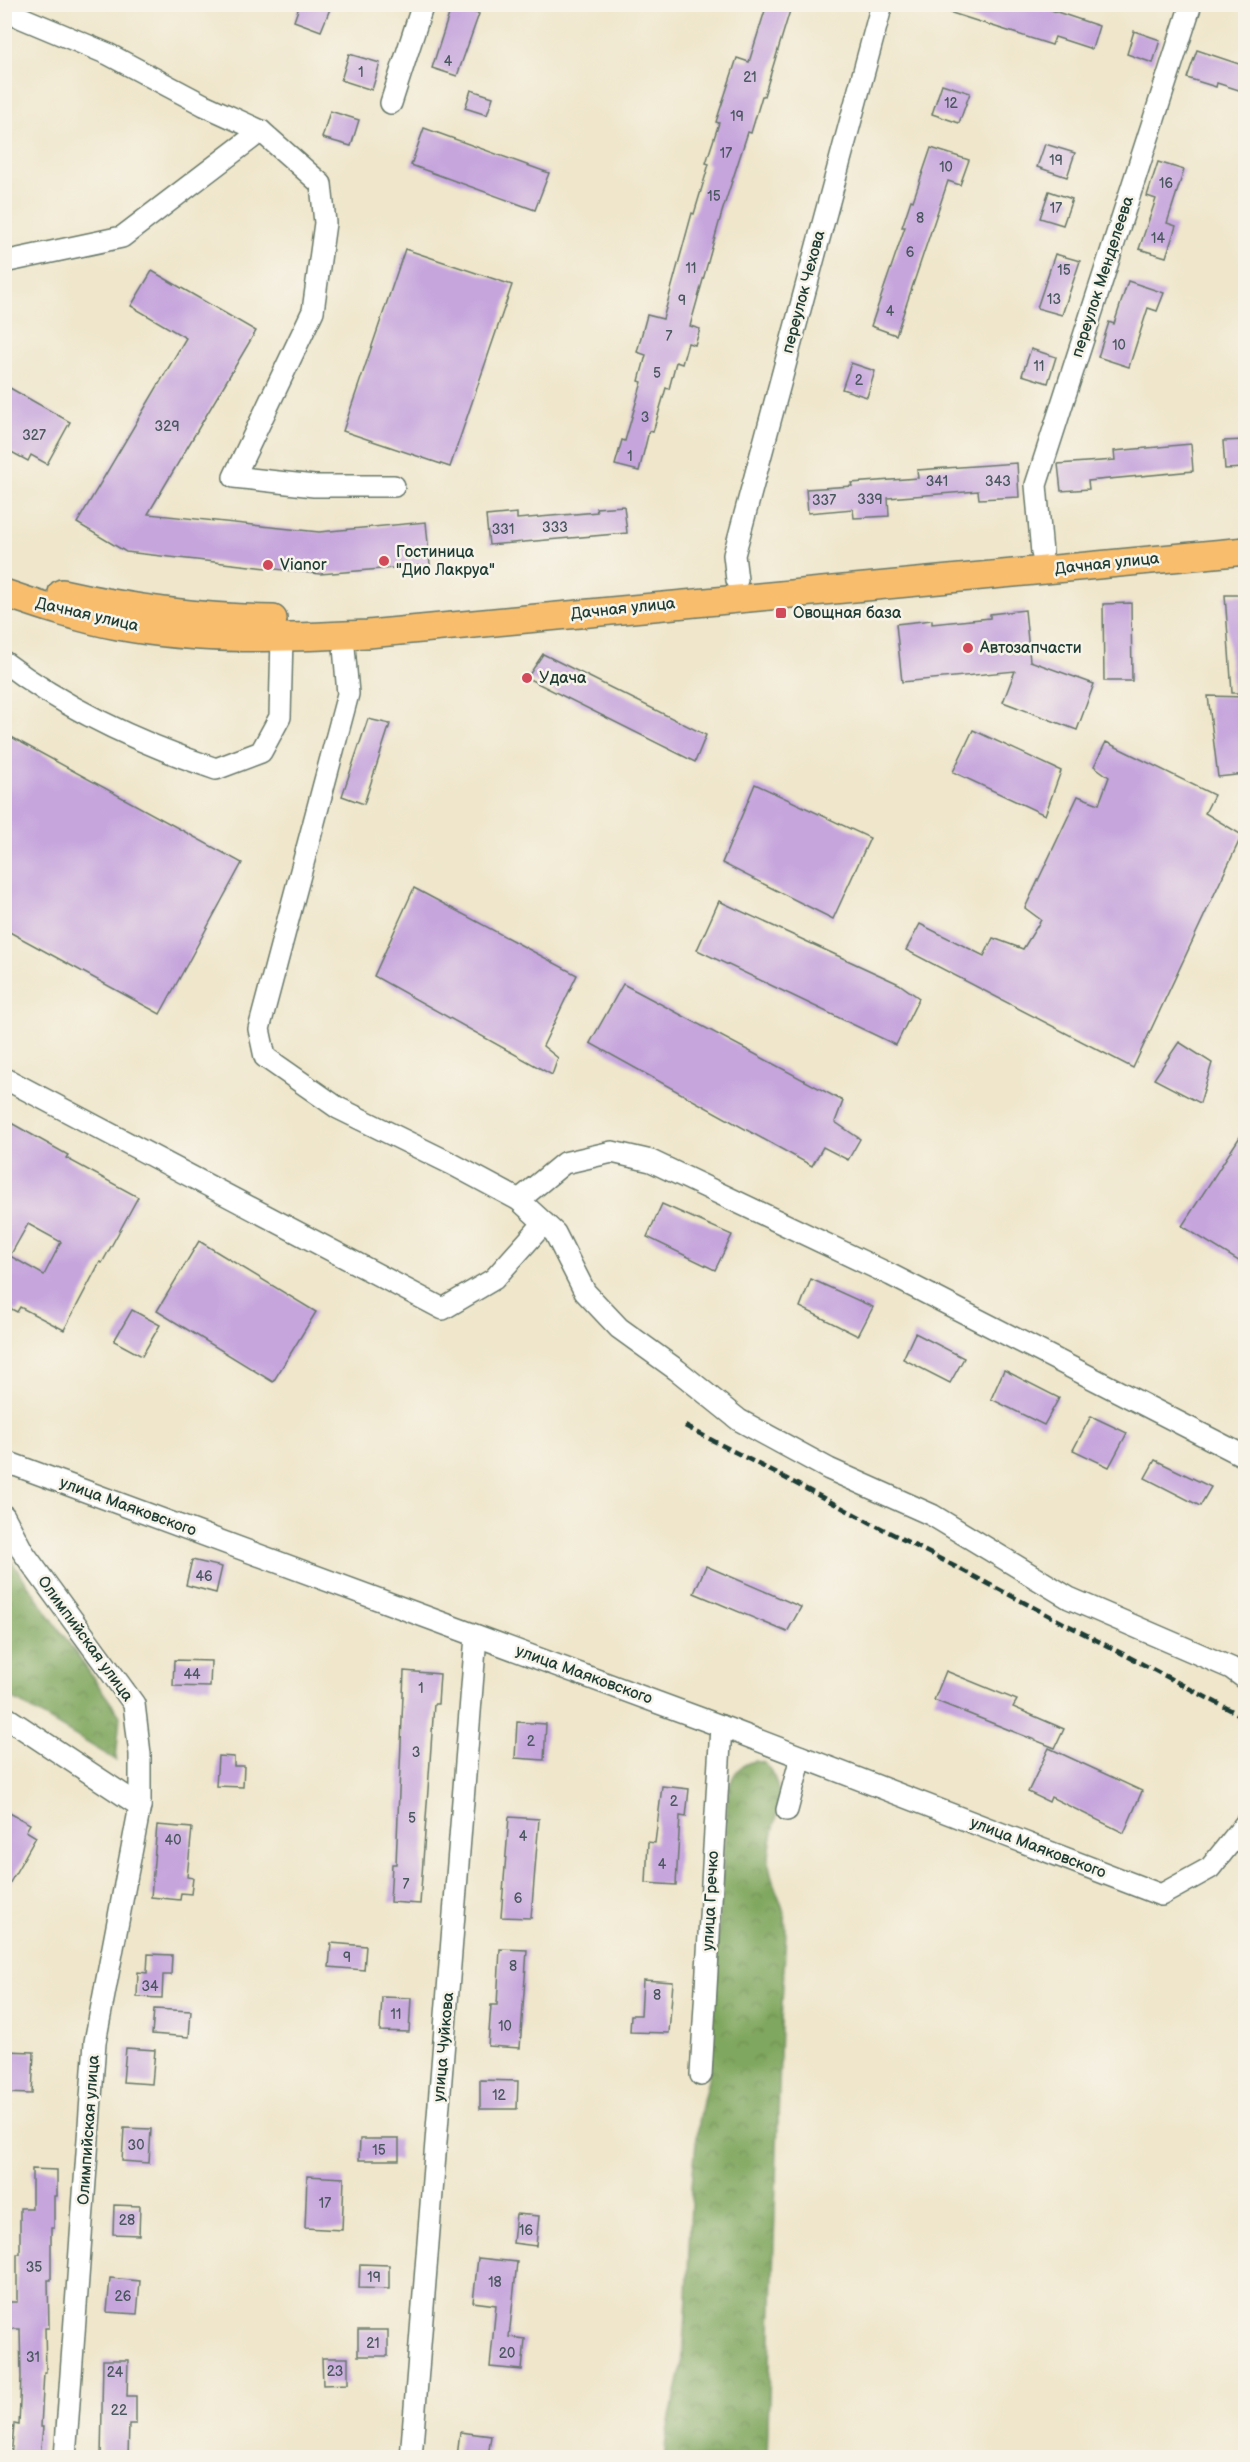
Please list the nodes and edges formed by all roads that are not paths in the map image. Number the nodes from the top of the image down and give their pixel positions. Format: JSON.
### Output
{"nodes":[{"id":1,"x":423,"y":4,"type":"edge"},
{"id":2,"x":882,"y":4,"type":"edge"},
{"id":3,"x":1191,"y":4,"type":"edge"},
{"id":4,"x":4,"y":8,"type":"edge"},
{"id":5,"x":391,"y":103,"type":"dead end"},
{"id":6,"x":261,"y":131,"type":"junction"},
{"id":7,"x":4,"y":262,"type":"edge"},
{"id":8,"x":394,"y":486,"type":"dead end"},
{"id":9,"x":1245,"y":533,"type":"edge"},
{"id":10,"x":1245,"y":550,"type":"edge"},
{"id":11,"x":1042,"y":561,"type":"junction"},
{"id":12,"x":4,"y":575,"type":"edge"},
{"id":13,"x":737,"y":589,"type":"junction"},
{"id":14,"x":4,"y":593,"type":"edge"},
{"id":15,"x":343,"y":626,"type":"junction"},
{"id":16,"x":282,"y":638,"type":"junction"},
{"id":17,"x":4,"y":662,"type":"edge"},
{"id":18,"x":4,"y":1078,"type":"edge"},
{"id":19,"x":519,"y":1200,"type":"junction"},
{"id":20,"x":544,"y":1223,"type":"junction"},
{"id":21,"x":1245,"y":1457,"type":"edge"},
{"id":22,"x":4,"y":1461,"type":"edge"},
{"id":23,"x":4,"y":1516,"type":"edge"},
{"id":24,"x":476,"y":1636,"type":"junction"},
{"id":25,"x":1245,"y":1679,"type":"edge"},
{"id":26,"x":4,"y":1716,"type":"edge"},
{"id":27,"x":722,"y":1726,"type":"junction"},
{"id":28,"x":801,"y":1757,"type":"junction"},
{"id":29,"x":140,"y":1806,"type":"junction"},
{"id":30,"x":787,"y":1810,"type":"dead end"},
{"id":31,"x":1245,"y":1823,"type":"edge"},
{"id":32,"x":701,"y":2075,"type":"dead end"},
{"id":33,"x":65,"y":2457,"type":"edge"},
{"id":34,"x":411,"y":2457,"type":"edge"}],
"edges":[{"from":1,"to":5,"type":"street"},
{"from":2,"to":13,"type":"street","name":"переулок Чехова"},
{"from":3,"to":11,"type":"street","name":"переулок Менделеева"},
{"from":4,"to":6,"type":"street"},
{"from":6,"to":7,"type":"street"},
{"from":6,"to":8,"type":"street"},
{"from":9,"to":11,"type":"main road","name":"Дачная улица"},
{"from":10,"to":11,"type":"main road","name":"Дачная улица"},
{"from":11,"to":13,"type":"main road","name":"Дачная улица"},
{"from":12,"to":15,"type":"main road","name":"Дачная улица"},
{"from":13,"to":15,"type":"main road","name":"Дачная улица"},
{"from":14,"to":16,"type":"main road","name":"Дачная улица"},
{"from":15,"to":16,"type":"main road","name":"Дачная улица"},
{"from":15,"to":19,"type":"street"},
{"from":16,"to":17,"type":"street"},
{"from":18,"to":20,"type":"street"},
{"from":19,"to":20,"type":"street"},
{"from":19,"to":21,"type":"street"},
{"from":20,"to":25,"type":"street"},
{"from":22,"to":24,"type":"street","name":"улица Маяковского"},
{"from":23,"to":29,"type":"street","name":"Олимпийская улица"},
{"from":24,"to":27,"type":"street","name":"улица Маяковского"},
{"from":24,"to":34,"type":"street","name":"улица Чуйкова"},
{"from":26,"to":29,"type":"street"},
{"from":27,"to":28,"type":"street","name":"улица Маяковского"},
{"from":27,"to":32,"type":"street","name":"улица Гречко"},
{"from":28,"to":30,"type":"street"},
{"from":28,"to":31,"type":"street","name":"улица Маяковского"},
{"from":29,"to":33,"type":"street","name":"Олимпийская улица"}]}
